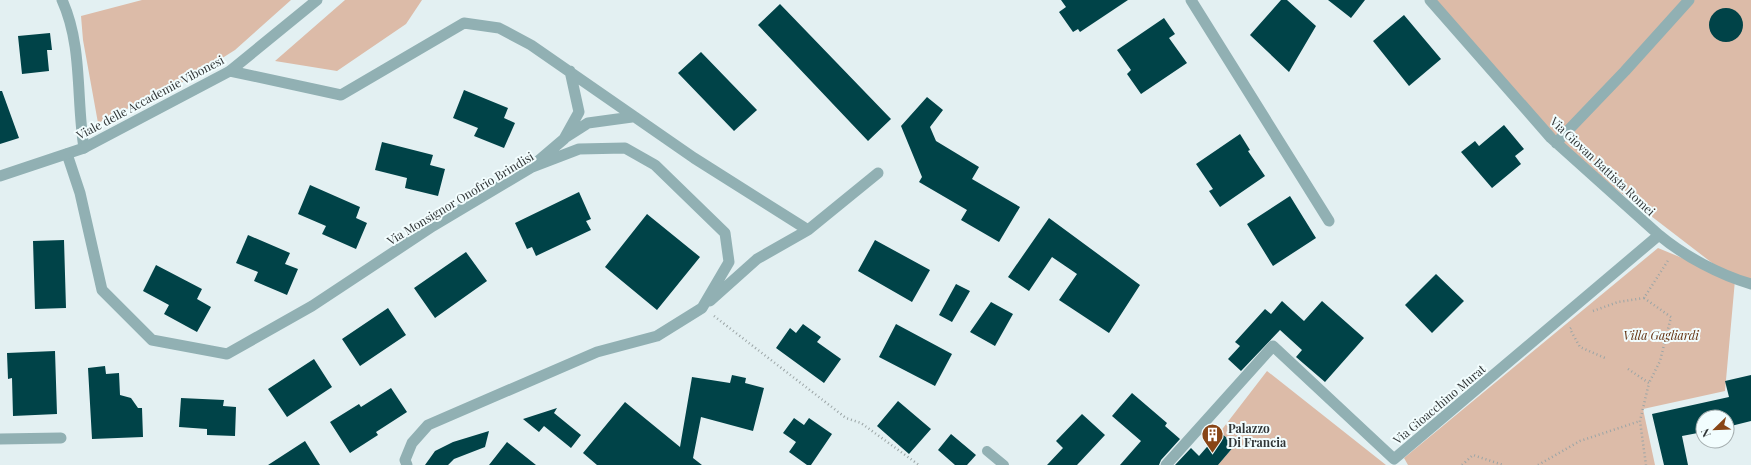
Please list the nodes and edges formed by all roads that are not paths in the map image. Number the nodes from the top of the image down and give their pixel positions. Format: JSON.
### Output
{"nodes":[{"id":1,"x":62,"y":0,"type":"edge"},
{"id":2,"x":317,"y":0,"type":"edge"},
{"id":3,"x":1190,"y":0,"type":"edge"},
{"id":4,"x":1430,"y":0,"type":"edge"},
{"id":5,"x":1689,"y":0,"type":"edge"},
{"id":6,"x":230,"y":71,"type":"junction"},
{"id":7,"x":570,"y":71,"type":"junction"},
{"id":8,"x":632,"y":116,"type":"junction"},
{"id":9,"x":564,"y":138,"type":"junction"},
{"id":10,"x":1556,"y":143,"type":"junction"},
{"id":11,"x":84,"y":148,"type":"junction"},
{"id":12,"x":66,"y":154,"type":"junction"},
{"id":13,"x":532,"y":167,"type":"junction"},
{"id":14,"x":878,"y":173,"type":"dead end"},
{"id":15,"x":0,"y":176,"type":"edge"},
{"id":16,"x":1329,"y":221,"type":"dead end"},
{"id":17,"x":808,"y":230,"type":"junction"},
{"id":18,"x":1659,"y":235,"type":"junction"},
{"id":19,"x":1751,"y":284,"type":"edge"},
{"id":20,"x":702,"y":308,"type":"junction"},
{"id":21,"x":61,"y":438,"type":"dead end"},
{"id":22,"x":0,"y":439,"type":"edge"},
{"id":23,"x":988,"y":451,"type":"dead end"},
{"id":24,"x":407,"y":465,"type":"edge"},
{"id":25,"x":1004,"y":465,"type":"edge"},
{"id":26,"x":1166,"y":465,"type":"edge"}],
"edges":[{"from":1,"to":11,"type":"street"},
{"from":2,"to":6,"type":"street","name":"Viale delle Accademie Vibonesi"},
{"from":3,"to":16,"type":"street"},
{"from":4,"to":10,"type":"street","name":"Via Giovan Battista Romei"},
{"from":5,"to":10,"type":"street"},
{"from":6,"to":7,"type":"street"},
{"from":6,"to":11,"type":"street","name":"Viale delle Accademie Vibonesi"},
{"from":7,"to":8,"type":"street"},
{"from":7,"to":9,"type":"street"},
{"from":8,"to":9,"type":"street"},
{"from":8,"to":17,"type":"street"},
{"from":9,"to":13,"type":"street"},
{"from":10,"to":18,"type":"street","name":"Via Giovan Battista Romei"},
{"from":11,"to":12,"type":"street","name":"Viale delle Accademie Vibonesi"},
{"from":12,"to":13,"type":"street","name":"Via Monsignor Onofrio Brindisi"},
{"from":12,"to":15,"type":"street","name":"Viale delle Accademie Vibonesi"},
{"from":13,"to":20,"type":"street","name":"Via Monsignor Onofrio Brindisi"},
{"from":14,"to":17,"type":"street"},
{"from":17,"to":20,"type":"street"},
{"from":18,"to":19,"type":"street","name":"Via Giovan Battista Romei"},
{"from":18,"to":26,"type":"street","name":"Via Gioacchino Murat"},
{"from":20,"to":24,"type":"street","name":"Via Monsignor Onofrio Brindisi"},
{"from":21,"to":22,"type":"street"},
{"from":23,"to":25,"type":"lane"}]}
